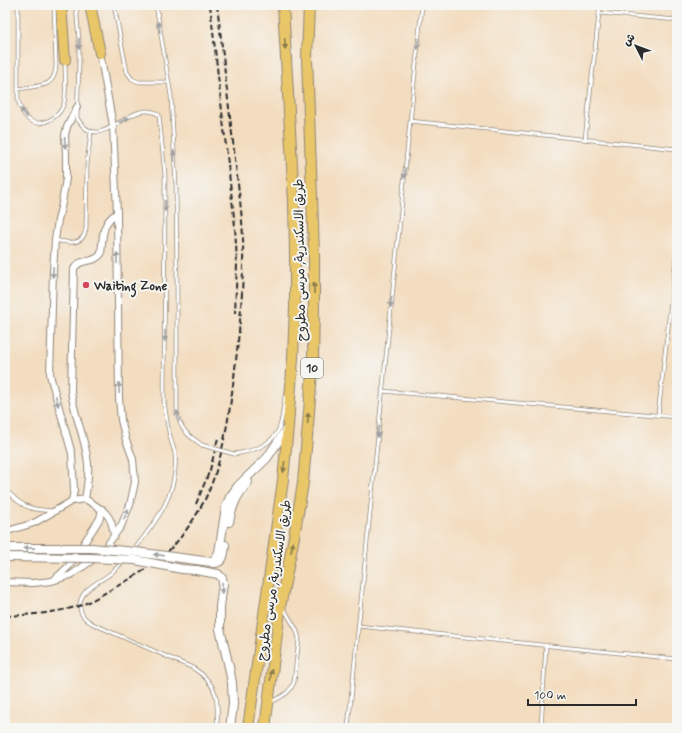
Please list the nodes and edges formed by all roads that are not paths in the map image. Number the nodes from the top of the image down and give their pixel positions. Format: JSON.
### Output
{"nodes":[{"id":1,"x":18,"y":5,"type":"edge"},
{"id":2,"x":54,"y":5,"type":"edge"},
{"id":3,"x":61,"y":5,"type":"edge"},
{"id":4,"x":76,"y":5,"type":"edge"},
{"id":5,"x":90,"y":5,"type":"edge"},
{"id":6,"x":114,"y":5,"type":"edge"},
{"id":7,"x":156,"y":5,"type":"edge"},
{"id":8,"x":283,"y":5,"type":"edge"},
{"id":9,"x":309,"y":5,"type":"edge"},
{"id":10,"x":422,"y":5,"type":"edge"},
{"id":11,"x":600,"y":5,"type":"edge"},
{"id":12,"x":599,"y":13,"type":"junction"},
{"id":13,"x":677,"y":20,"type":"edge"},
{"id":14,"x":100,"y":53,"type":"joint"},
{"id":15,"x":65,"y":60,"type":"joint"},
{"id":16,"x":169,"y":82,"type":"junction"},
{"id":17,"x":18,"y":89,"type":"junction"},
{"id":18,"x":77,"y":107,"type":"junction"},
{"id":19,"x":410,"y":121,"type":"junction"},
{"id":20,"x":113,"y":126,"type":"junction"},
{"id":21,"x":91,"y":132,"type":"junction"},
{"id":22,"x":585,"y":139,"type":"junction"},
{"id":23,"x":677,"y":149,"type":"edge"},
{"id":24,"x":117,"y":213,"type":"junction"},
{"id":25,"x":55,"y":240,"type":"junction"},
{"id":26,"x":677,"y":249,"type":"edge"},
{"id":27,"x":293,"y":358,"type":"junction"},
{"id":28,"x":382,"y":391,"type":"junction"},
{"id":29,"x":658,"y":415,"type":"junction"},
{"id":30,"x":677,"y":417,"type":"edge"},
{"id":31,"x":288,"y":426,"type":"junction"},
{"id":32,"x":5,"y":489,"type":"edge"},
{"id":33,"x":85,"y":499,"type":"junction"},
{"id":34,"x":72,"y":501,"type":"junction"},
{"id":35,"x":102,"y":509,"type":"junction"},
{"id":36,"x":55,"y":511,"type":"junction"},
{"id":37,"x":5,"y":530,"type":"edge"},
{"id":38,"x":114,"y":536,"type":"junction"},
{"id":39,"x":5,"y":548,"type":"edge"},
{"id":40,"x":5,"y":557,"type":"edge"},
{"id":41,"x":184,"y":558,"type":"junction"},
{"id":42,"x":182,"y":569,"type":"junction"},
{"id":43,"x":52,"y":581,"type":"junction"},
{"id":44,"x":5,"y":582,"type":"edge"},
{"id":45,"x":282,"y":602,"type":"junction"},
{"id":46,"x":358,"y":626,"type":"junction"},
{"id":47,"x":546,"y":645,"type":"junction"},
{"id":48,"x":677,"y":659,"type":"edge"},
{"id":49,"x":267,"y":705,"type":"junction"},
{"id":50,"x":266,"y":727,"type":"edge"},
{"id":51,"x":217,"y":728,"type":"edge"},
{"id":52,"x":230,"y":728,"type":"edge"},
{"id":53,"x":248,"y":728,"type":"edge"},
{"id":54,"x":348,"y":728,"type":"edge"},
{"id":55,"x":541,"y":728,"type":"edge"}],
"edges":[{"from":1,"to":17,"type":"lane"},
{"from":2,"to":17,"type":"lane"},
{"from":3,"to":15,"type":"main road"},
{"from":4,"to":18,"type":"lane","one_way":true},
{"from":5,"to":14,"type":"main road"},
{"from":6,"to":16,"type":"lane"},
{"from":16,"to":7,"type":"lane","one_way":true},
{"from":8,"to":27,"type":"main road","name":"طريق الاسكندرية, مرسى مطروح","number":"10","one_way":true},
{"from":45,"to":9,"type":"main road","name":"طريق الاسكندرية, مرسى مطروح","number":"10","one_way":true},
{"from":10,"to":19,"type":"lane","one_way":true},
{"from":11,"to":12,"type":"lane"},
{"from":12,"to":13,"type":"lane"},
{"from":12,"to":22,"type":"lane"},
{"from":14,"to":20,"type":"street"},
{"from":15,"to":17,"type":"lane","one_way":true},
{"from":27,"to":16,"type":"lane","one_way":true,"bridge":true},
{"from":18,"to":21,"type":"lane"},
{"from":18,"to":25,"type":"street","one_way":true},
{"from":19,"to":22,"type":"lane"},
{"from":19,"to":28,"type":"lane","one_way":true},
{"from":20,"to":21,"type":"lane"},
{"from":20,"to":24,"type":"street"},
{"from":20,"to":51,"type":"lane","one_way":true},
{"from":21,"to":25,"type":"lane"},
{"from":22,"to":23,"type":"lane"},
{"from":24,"to":33,"type":"street"},
{"from":38,"to":24,"type":"street","one_way":true},
{"from":25,"to":34,"type":"street","one_way":true},
{"from":26,"to":29,"type":"lane"},
{"from":27,"to":31,"type":"main road","name":"طريق الاسكندرية, مرسى مطروح","number":"10"},
{"from":28,"to":29,"type":"lane"},
{"from":28,"to":46,"type":"lane","one_way":true},
{"from":29,"to":30,"type":"lane"},
{"from":31,"to":41,"type":"street","bridge":true},
{"from":31,"to":53,"type":"main road","name":"طريق الاسكندرية, مرسى مطروح","number":"10","one_way":true},
{"from":32,"to":36,"type":"lane"},
{"from":33,"to":34,"type":"street"},
{"from":33,"to":35,"type":"street"},
{"from":34,"to":36,"type":"street"},
{"from":35,"to":38,"type":"street"},
{"from":35,"to":43,"type":"street"},
{"from":36,"to":37,"type":"street"},
{"from":38,"to":43,"type":"street"},
{"from":41,"to":39,"type":"street","one_way":true,"bridge":true},
{"from":40,"to":42,"type":"street","bridge":true},
{"from":41,"to":42,"type":"street","bridge":true},
{"from":42,"to":52,"type":"street","one_way":true,"bridge":true},
{"from":43,"to":44,"type":"street"},
{"from":49,"to":45,"type":"main road","name":"طريق الاسكندرية, مرسى مطروح","number":"10","one_way":true},
{"from":45,"to":49,"type":"lane"},
{"from":46,"to":47,"type":"lane"},
{"from":46,"to":54,"type":"lane"},
{"from":47,"to":48,"type":"lane"},
{"from":47,"to":55,"type":"lane"},
{"from":49,"to":50,"type":"main road","name":"طريق الاسكندرية, مرسى مطروح","number":"10"}]}
